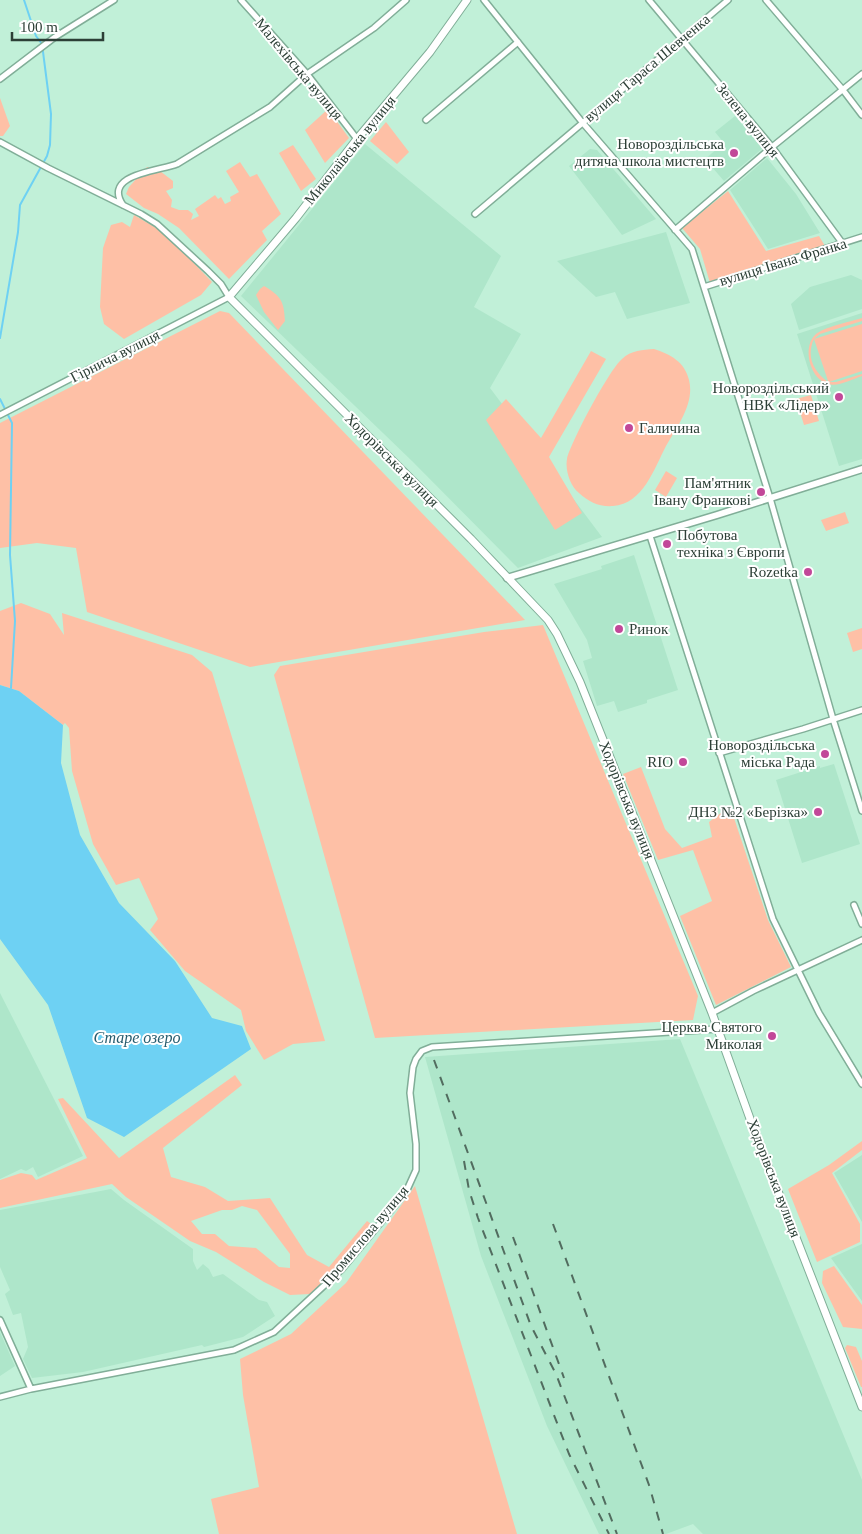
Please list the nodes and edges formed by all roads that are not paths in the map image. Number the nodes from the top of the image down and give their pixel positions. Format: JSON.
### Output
{"nodes":[{"id":1,"x":114,"y":0,"type":"edge"},
{"id":2,"x":241,"y":0,"type":"edge"},
{"id":3,"x":406,"y":0,"type":"edge"},
{"id":4,"x":467,"y":0,"type":"edge"},
{"id":5,"x":484,"y":0,"type":"edge"},
{"id":6,"x":649,"y":0,"type":"edge"},
{"id":7,"x":728,"y":0,"type":"edge"},
{"id":8,"x":766,"y":0,"type":"edge"},
{"id":9,"x":682,"y":40,"type":"junction"},
{"id":10,"x":518,"y":42,"type":"junction"},
{"id":11,"x":307,"y":74,"type":"junction"},
{"id":12,"x":862,"y":74,"type":"edge"},
{"id":13,"x":0,"y":79,"type":"edge"},
{"id":14,"x":843,"y":90,"type":"junction"},
{"id":15,"x":862,"y":115,"type":"edge"},
{"id":16,"x":426,"y":120,"type":"dead end"},
{"id":17,"x":582,"y":122,"type":"junction"},
{"id":18,"x":357,"y":138,"type":"junction"},
{"id":19,"x":0,"y":142,"type":"edge"},
{"id":20,"x":772,"y":147,"type":"junction"},
{"id":21,"x":123,"y":206,"type":"junction"},
{"id":22,"x":475,"y":214,"type":"dead end"},
{"id":23,"x":675,"y":230,"type":"junction"},
{"id":24,"x":862,"y":237,"type":"edge"},
{"id":25,"x":843,"y":244,"type":"junction"},
{"id":26,"x":704,"y":287,"type":"junction"},
{"id":27,"x":230,"y":297,"type":"junction"},
{"id":28,"x":0,"y":415,"type":"edge"},
{"id":29,"x":862,"y":469,"type":"edge"},
{"id":30,"x":770,"y":498,"type":"junction"},
{"id":31,"x":650,"y":536,"type":"junction"},
{"id":32,"x":507,"y":578,"type":"junction"},
{"id":33,"x":862,"y":710,"type":"edge"},
{"id":34,"x":833,"y":720,"type":"junction"},
{"id":35,"x":719,"y":753,"type":"junction"},
{"id":36,"x":862,"y":811,"type":"edge"},
{"id":37,"x":854,"y":905,"type":"dead end"},
{"id":38,"x":862,"y":924,"type":"edge"},
{"id":39,"x":862,"y":940,"type":"edge"},
{"id":40,"x":797,"y":970,"type":"junction"},
{"id":41,"x":712,"y":1013,"type":"junction"},
{"id":42,"x":718,"y":1029,"type":"junction"},
{"id":43,"x":862,"y":1084,"type":"edge"},
{"id":44,"x":0,"y":1320,"type":"edge"},
{"id":45,"x":31,"y":1389,"type":"junction"},
{"id":46,"x":0,"y":1397,"type":"edge"},
{"id":47,"x":862,"y":1407,"type":"edge"}],
"edges":[{"from":1,"to":13,"type":"street"},
{"from":2,"to":11,"type":"street","name":"Малехівська вулиця"},
{"from":3,"to":11,"type":"street"},
{"from":4,"to":18,"type":"main road","name":"Миколаївська вулиця"},
{"from":5,"to":10,"type":"street"},
{"from":6,"to":9,"type":"street","name":"Зелена вулиця"},
{"from":7,"to":9,"type":"street","name":"вулиця Тараса Шевченка"},
{"from":8,"to":14,"type":"street"},
{"from":9,"to":17,"type":"street","name":"вулиця Тараса Шевченка"},
{"from":9,"to":20,"type":"street","name":"Зелена вулиця"},
{"from":10,"to":16,"type":"street"},
{"from":10,"to":17,"type":"street"},
{"from":11,"to":18,"type":"street","name":"Малехівська вулиця"},
{"from":11,"to":21,"type":"street"},
{"from":12,"to":14,"type":"street"},
{"from":14,"to":15,"type":"street"},
{"from":14,"to":20,"type":"street"},
{"from":17,"to":22,"type":"street","name":"вулиця Тараса Шевченка"},
{"from":17,"to":23,"type":"street"},
{"from":18,"to":27,"type":"main road","name":"Миколаївська вулиця"},
{"from":19,"to":21,"type":"street"},
{"from":20,"to":23,"type":"street"},
{"from":20,"to":25,"type":"street","name":"Зелена вулиця"},
{"from":21,"to":27,"type":"street"},
{"from":23,"to":26,"type":"street"},
{"from":24,"to":25,"type":"street","name":"вулиця Івана Франка"},
{"from":25,"to":26,"type":"street","name":"вулиця Івана Франка"},
{"from":26,"to":30,"type":"street"},
{"from":27,"to":28,"type":"street","name":"Гірнича вулиця"},
{"from":27,"to":32,"type":"main road","name":"Ходорівська вулиця"},
{"from":29,"to":30,"type":"street"},
{"from":30,"to":31,"type":"street"},
{"from":30,"to":34,"type":"street"},
{"from":31,"to":32,"type":"street"},
{"from":31,"to":35,"type":"street"},
{"from":32,"to":41,"type":"main road","name":"Ходорівська вулиця"},
{"from":33,"to":34,"type":"street"},
{"from":34,"to":35,"type":"street"},
{"from":34,"to":36,"type":"street"},
{"from":35,"to":40,"type":"street"},
{"from":37,"to":38,"type":"street"},
{"from":39,"to":40,"type":"street"},
{"from":40,"to":41,"type":"street"},
{"from":40,"to":43,"type":"street"},
{"from":41,"to":42,"type":"main road","name":"Ходорівська вулиця"},
{"from":42,"to":45,"type":"street","name":"Промислова вулиця"},
{"from":42,"to":47,"type":"main road","name":"Ходорівська вулиця"},
{"from":44,"to":45,"type":"street"},
{"from":45,"to":46,"type":"street"}]}
